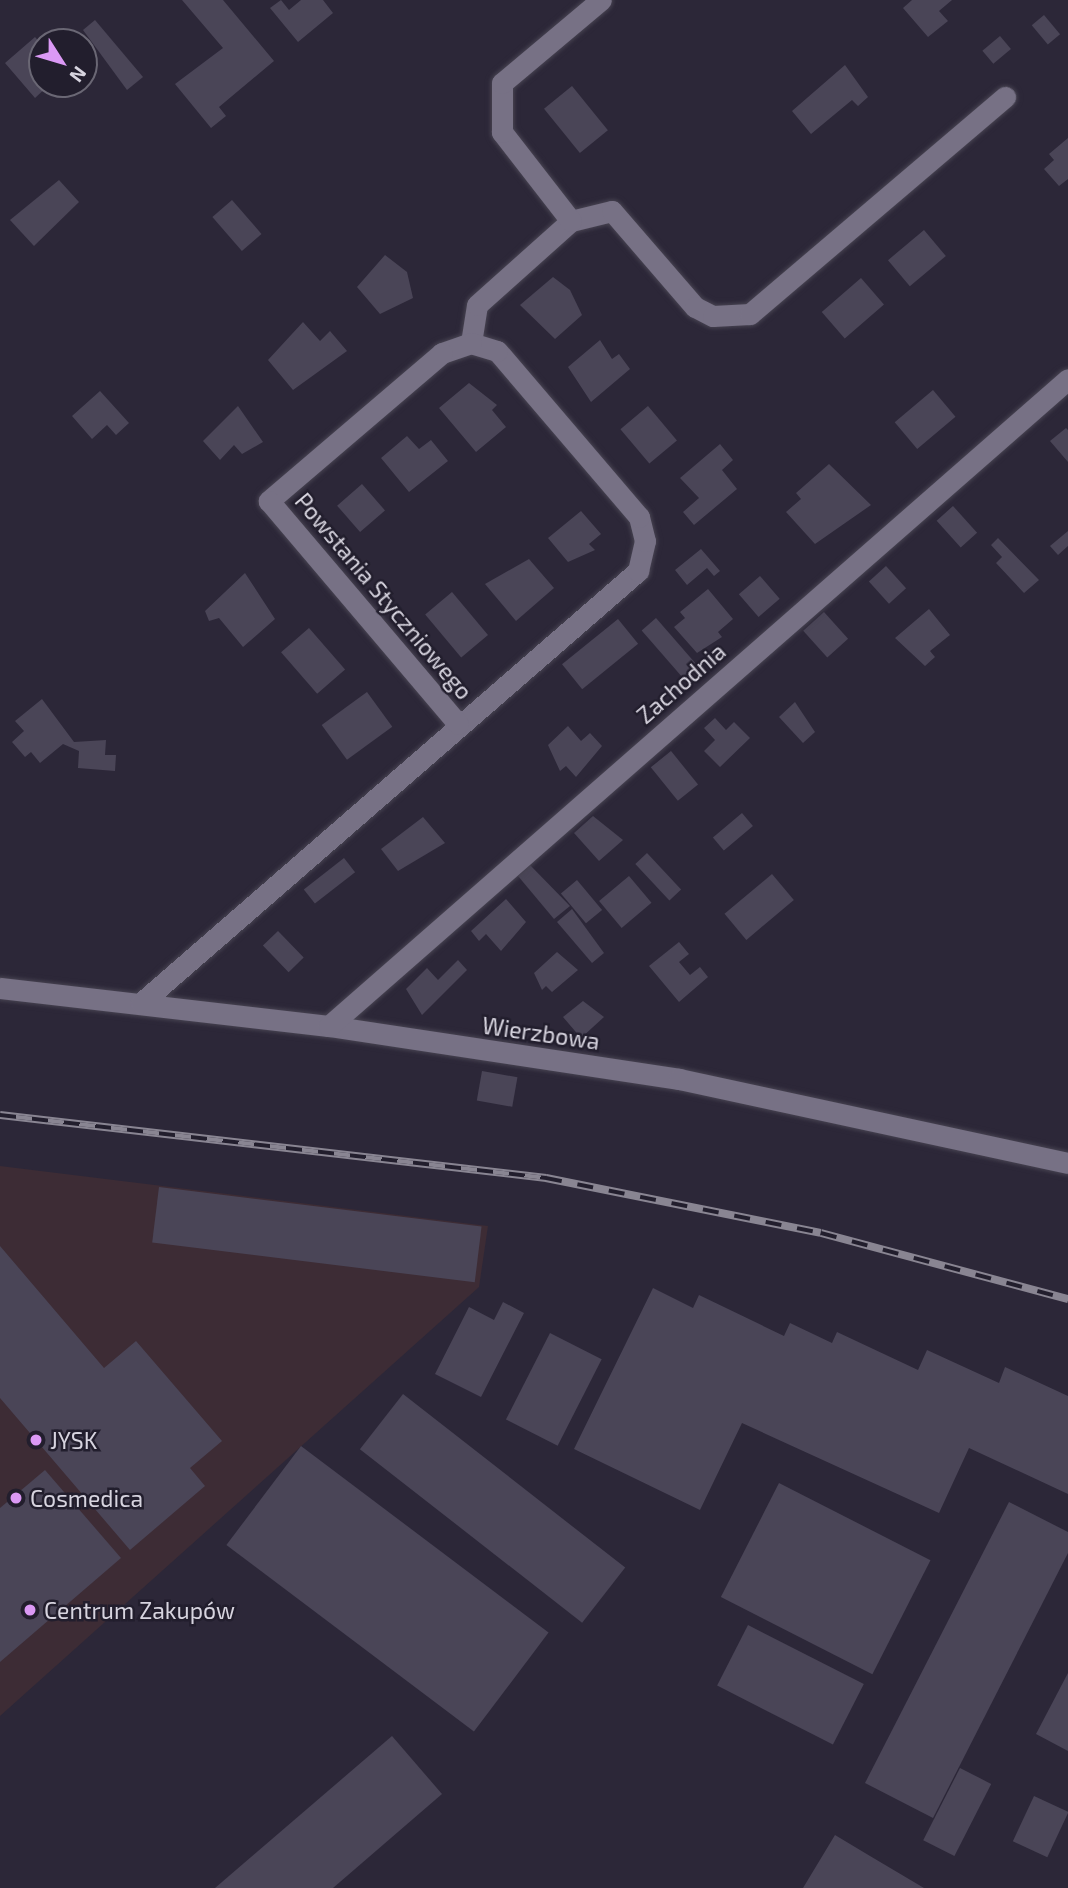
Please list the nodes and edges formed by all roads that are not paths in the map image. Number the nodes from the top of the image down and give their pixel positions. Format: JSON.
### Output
{"nodes":[{"id":1,"x":601,"y":0,"type":"edge"},
{"id":2,"x":1005,"y":97,"type":"dead end"},
{"id":3,"x":570,"y":221,"type":"junction"},
{"id":4,"x":471,"y":343,"type":"junction"},
{"id":5,"x":1068,"y":379,"type":"edge"},
{"id":6,"x":458,"y":724,"type":"junction"},
{"id":7,"x":0,"y":988,"type":"edge"},
{"id":8,"x":141,"y":1003,"type":"junction"},
{"id":9,"x":329,"y":1026,"type":"junction"},
{"id":10,"x":1068,"y":1163,"type":"edge"}],
"edges":[{"from":1,"to":3,"type":"street"},
{"from":2,"to":3,"type":"street"},
{"from":3,"to":4,"type":"street"},
{"from":4,"to":6,"type":"street","name":"Powstania Styczniowego"},
{"from":4,"to":6,"type":"street","name":"Powstania Styczniowego"},
{"from":5,"to":9,"type":"street","name":"Zachodnia"},
{"from":6,"to":8,"type":"street","name":"Powstania Styczniowego"},
{"from":7,"to":8,"type":"street","name":"Wierzbowa"},
{"from":8,"to":9,"type":"street","name":"Wierzbowa"},
{"from":9,"to":10,"type":"street","name":"Wierzbowa"}]}
